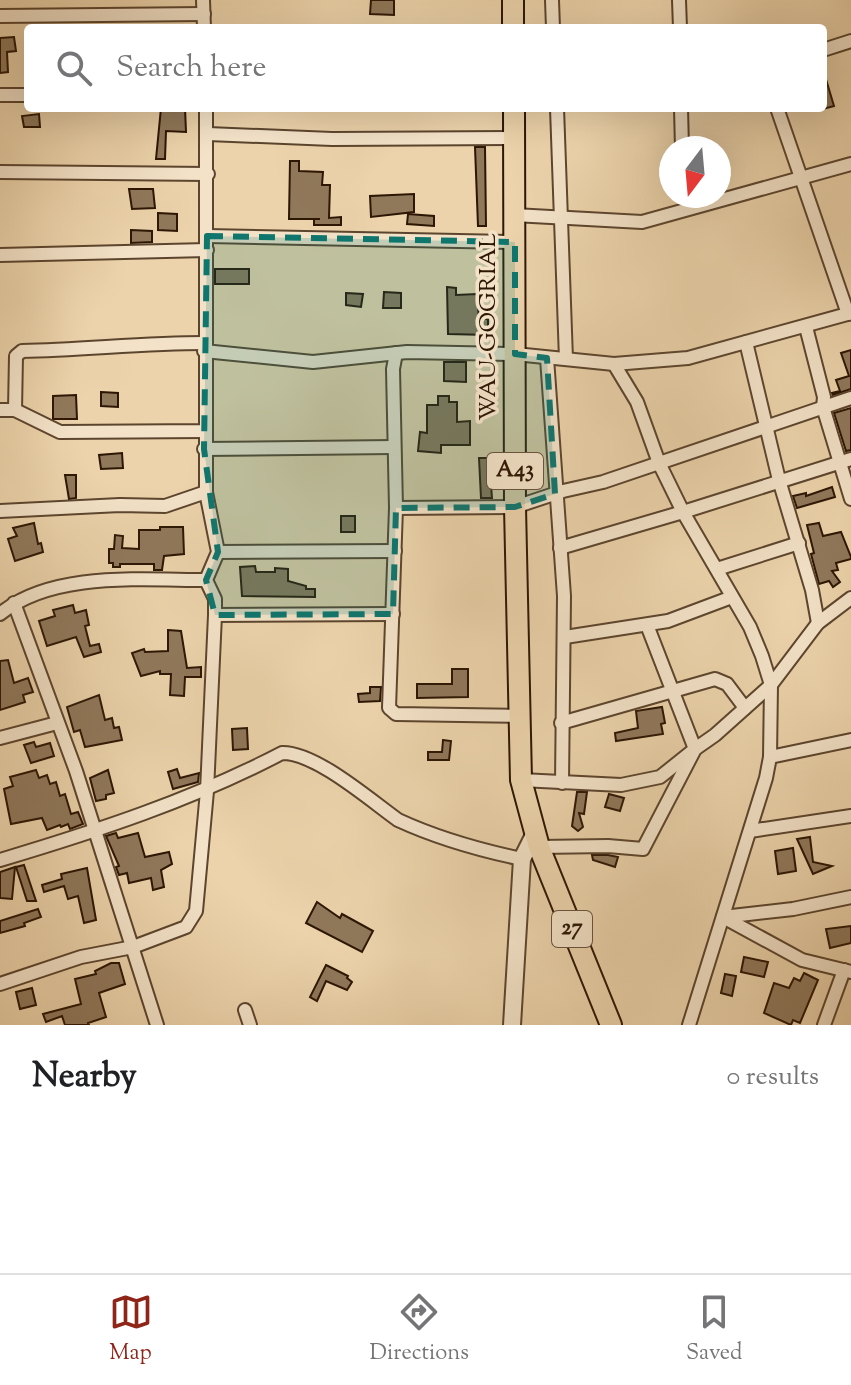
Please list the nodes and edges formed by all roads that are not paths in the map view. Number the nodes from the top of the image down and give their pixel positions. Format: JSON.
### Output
{"nodes":[{"id":1,"x":203,"y":0,"type":"edge"},
{"id":2,"x":513,"y":0,"type":"edge"},
{"id":3,"x":552,"y":0,"type":"edge"},
{"id":4,"x":679,"y":0,"type":"edge"},
{"id":5,"x":0,"y":16,"type":"edge"},
{"id":6,"x":204,"y":21,"type":"edge"},
{"id":7,"x":513,"y":24,"type":"edge"},
{"id":8,"x":553,"y":24,"type":"edge"},
{"id":9,"x":680,"y":24,"type":"edge"},
{"id":10,"x":851,"y":41,"type":"edge"},
{"id":11,"x":827,"y":49,"type":"edge"},
{"id":12,"x":0,"y":95,"type":"edge"},
{"id":13,"x":24,"y":95,"type":"edge"},
{"id":14,"x":206,"y":112,"type":"edge"},
{"id":15,"x":514,"y":112,"type":"edge"},
{"id":16,"x":557,"y":112,"type":"edge"},
{"id":17,"x":681,"y":112,"type":"edge"},
{"id":18,"x":778,"y":112,"type":"edge"},
{"id":19,"x":208,"y":134,"type":"junction"},
{"id":20,"x":682,"y":136,"type":"edge"},
{"id":21,"x":514,"y":138,"type":"junction"},
{"id":22,"x":851,"y":164,"type":"edge"},
{"id":23,"x":0,"y":172,"type":"edge"},
{"id":24,"x":208,"y":174,"type":"junction"},
{"id":25,"x":802,"y":178,"type":"junction"},
{"id":26,"x":683,"y":211,"type":"joint"},
{"id":27,"x":514,"y":215,"type":"junction"},
{"id":28,"x":562,"y":218,"type":"junction"},
{"id":29,"x":207,"y":236,"type":"junction"},
{"id":30,"x":515,"y":242,"type":"junction"},
{"id":31,"x":207,"y":250,"type":"junction"},
{"id":32,"x":0,"y":255,"type":"edge"},
{"id":33,"x":850,"y":314,"type":"edge"},
{"id":34,"x":806,"y":327,"type":"junction"},
{"id":35,"x":746,"y":342,"type":"junction"},
{"id":36,"x":204,"y":347,"type":"junction"},
{"id":37,"x":396,"y":353,"type":"junction"},
{"id":38,"x":515,"y":354,"type":"junction"},
{"id":39,"x":547,"y":358,"type":"junction"},
{"id":40,"x":566,"y":359,"type":"junction"},
{"id":41,"x":614,"y":364,"type":"junction"},
{"id":42,"x":851,"y":398,"type":"edge"},
{"id":43,"x":823,"y":407,"type":"junction"},
{"id":44,"x":0,"y":410,"type":"edge"},
{"id":45,"x":15,"y":410,"type":"junction"},
{"id":46,"x":767,"y":427,"type":"junction"},
{"id":47,"x":206,"y":431,"type":"junction"},
{"id":48,"x":394,"y":447,"type":"junction"},
{"id":49,"x":204,"y":449,"type":"junction"},
{"id":50,"x":846,"y":460,"type":"edge"},
{"id":51,"x":659,"y":463,"type":"junction"},
{"id":52,"x":779,"y":480,"type":"junction"},
{"id":53,"x":206,"y":492,"type":"junction"},
{"id":54,"x":555,"y":494,"type":"junction"},
{"id":55,"x":851,"y":499,"type":"edge"},
{"id":56,"x":515,"y":507,"type":"junction"},
{"id":57,"x":396,"y":508,"type":"junction"},
{"id":58,"x":0,"y":511,"type":"edge"},
{"id":59,"x":683,"y":512,"type":"junction"},
{"id":60,"x":799,"y":543,"type":"junction"},
{"id":61,"x":560,"y":548,"type":"junction"},
{"id":62,"x":395,"y":551,"type":"junction"},
{"id":63,"x":218,"y":552,"type":"junction"},
{"id":64,"x":717,"y":569,"type":"junction"},
{"id":65,"x":206,"y":580,"type":"junction"},
{"id":66,"x":732,"y":597,"type":"junction"},
{"id":67,"x":851,"y":598,"type":"edge"},
{"id":68,"x":14,"y":603,"type":"junction"},
{"id":69,"x":0,"y":614,"type":"edge"},
{"id":70,"x":393,"y":614,"type":"junction"},
{"id":71,"x":215,"y":615,"type":"junction"},
{"id":72,"x":818,"y":623,"type":"junction"},
{"id":73,"x":647,"y":625,"type":"junction"},
{"id":74,"x":565,"y":637,"type":"junction"},
{"id":75,"x":771,"y":685,"type":"junction"},
{"id":76,"x":673,"y":693,"type":"junction"},
{"id":77,"x":745,"y":708,"type":"junction"},
{"id":78,"x":519,"y":716,"type":"junction"},
{"id":79,"x":57,"y":723,"type":"junction"},
{"id":80,"x":561,"y":723,"type":"junction"},
{"id":81,"x":0,"y":738,"type":"edge"},
{"id":82,"x":851,"y":740,"type":"edge"},
{"id":83,"x":695,"y":749,"type":"junction"},
{"id":84,"x":770,"y":757,"type":"junction"},
{"id":85,"x":521,"y":780,"type":"junction"},
{"id":86,"x":562,"y":783,"type":"junction"},
{"id":87,"x":207,"y":791,"type":"junction"},
{"id":88,"x":851,"y":816,"type":"edge"},
{"id":89,"x":750,"y":831,"type":"junction"},
{"id":90,"x":94,"y":832,"type":"junction"},
{"id":91,"x":537,"y":840,"type":"junction"},
{"id":92,"x":522,"y":859,"type":"junction"},
{"id":93,"x":0,"y":860,"type":"edge"},
{"id":94,"x":851,"y":897,"type":"edge"},
{"id":95,"x":723,"y":917,"type":"junction"},
{"id":96,"x":133,"y":947,"type":"junction"},
{"id":97,"x":848,"y":971,"type":"edge"},
{"id":98,"x":0,"y":984,"type":"edge"},
{"id":99,"x":245,"y":1010,"type":"dead end"},
{"id":100,"x":157,"y":1025,"type":"edge"},
{"id":101,"x":250,"y":1025,"type":"edge"},
{"id":102,"x":512,"y":1025,"type":"edge"},
{"id":103,"x":611,"y":1025,"type":"edge"},
{"id":104,"x":689,"y":1025,"type":"edge"},
{"id":105,"x":824,"y":1025,"type":"edge"}],
"edges":[{"from":1,"to":6,"type":"street"},
{"from":2,"to":7,"type":"main road"},
{"from":3,"to":8,"type":"street"},
{"from":4,"to":9,"type":"street"},
{"from":5,"to":6,"type":"street"},
{"from":10,"to":11,"type":"street"},
{"from":12,"to":13,"type":"street"},
{"from":14,"to":19,"type":"street"},
{"from":15,"to":21,"type":"main road","name":"WAU-GOGRIAL","number":"A43"},
{"from":16,"to":28,"type":"street"},
{"from":17,"to":20,"type":"street"},
{"from":18,"to":25,"type":"street"},
{"from":19,"to":21,"type":"street"},
{"from":19,"to":24,"type":"street"},
{"from":21,"to":27,"type":"main road","name":"WAU-GOGRIAL","number":"A43"},
{"from":22,"to":25,"type":"street"},
{"from":23,"to":24,"type":"street"},
{"from":24,"to":29,"type":"street"},
{"from":25,"to":26,"type":"street"},
{"from":25,"to":33,"type":"street"},
{"from":26,"to":28,"type":"street"},
{"from":27,"to":28,"type":"street"},
{"from":27,"to":30,"type":"main road","name":"WAU-GOGRIAL","number":"A43"},
{"from":28,"to":40,"type":"street"},
{"from":29,"to":30,"type":"street"},
{"from":29,"to":31,"type":"street"},
{"from":30,"to":38,"type":"main road","name":"WAU-GOGRIAL","number":"A43"},
{"from":31,"to":32,"type":"street"},
{"from":31,"to":36,"type":"street"},
{"from":33,"to":34,"type":"street"},
{"from":34,"to":35,"type":"street"},
{"from":34,"to":43,"type":"street"},
{"from":35,"to":41,"type":"street"},
{"from":35,"to":46,"type":"street"},
{"from":36,"to":37,"type":"street"},
{"from":36,"to":45,"type":"street"},
{"from":36,"to":47,"type":"street"},
{"from":37,"to":38,"type":"street"},
{"from":37,"to":48,"type":"street"},
{"from":38,"to":39,"type":"street"},
{"from":38,"to":56,"type":"main road","name":"WAU-GOGRIAL","number":"A43"},
{"from":39,"to":40,"type":"street"},
{"from":39,"to":54,"type":"street"},
{"from":40,"to":41,"type":"street"},
{"from":41,"to":51,"type":"street"},
{"from":42,"to":43,"type":"street"},
{"from":43,"to":46,"type":"street"},
{"from":43,"to":50,"type":"street"},
{"from":44,"to":45,"type":"street"},
{"from":45,"to":47,"type":"street"},
{"from":46,"to":51,"type":"street"},
{"from":46,"to":52,"type":"street"},
{"from":47,"to":49,"type":"street"},
{"from":48,"to":49,"type":"street"},
{"from":48,"to":57,"type":"street"},
{"from":49,"to":53,"type":"street"},
{"from":50,"to":52,"type":"street"},
{"from":50,"to":55,"type":"street"},
{"from":51,"to":54,"type":"street"},
{"from":51,"to":59,"type":"street"},
{"from":52,"to":59,"type":"street"},
{"from":52,"to":60,"type":"street"},
{"from":53,"to":58,"type":"street"},
{"from":53,"to":63,"type":"street"},
{"from":54,"to":56,"type":"street"},
{"from":54,"to":61,"type":"street"},
{"from":56,"to":57,"type":"street"},
{"from":56,"to":78,"type":"main road","name":"WAU-GOGRIAL","number":"A43"},
{"from":57,"to":62,"type":"street"},
{"from":59,"to":61,"type":"street"},
{"from":59,"to":64,"type":"street"},
{"from":60,"to":64,"type":"street"},
{"from":60,"to":72,"type":"street"},
{"from":61,"to":74,"type":"street"},
{"from":62,"to":63,"type":"street"},
{"from":62,"to":70,"type":"street"},
{"from":63,"to":65,"type":"street"},
{"from":64,"to":66,"type":"street"},
{"from":65,"to":68,"type":"street"},
{"from":65,"to":71,"type":"street"},
{"from":66,"to":73,"type":"street"},
{"from":66,"to":75,"type":"street"},
{"from":67,"to":72,"type":"street"},
{"from":68,"to":69,"type":"street"},
{"from":68,"to":79,"type":"street"},
{"from":70,"to":71,"type":"street"},
{"from":70,"to":78,"type":"street"},
{"from":71,"to":87,"type":"street"},
{"from":72,"to":75,"type":"street"},
{"from":73,"to":74,"type":"street"},
{"from":73,"to":76,"type":"street"},
{"from":74,"to":80,"type":"street"},
{"from":75,"to":77,"type":"street"},
{"from":75,"to":84,"type":"street"},
{"from":76,"to":77,"type":"street"},
{"from":76,"to":80,"type":"street"},
{"from":76,"to":83,"type":"street"},
{"from":77,"to":83,"type":"street"},
{"from":78,"to":85,"type":"main road","name":"WAU-GOGRIAL","number":"A43"},
{"from":79,"to":81,"type":"street"},
{"from":79,"to":90,"type":"street"},
{"from":80,"to":86,"type":"street"},
{"from":82,"to":84,"type":"street"},
{"from":83,"to":86,"type":"street"},
{"from":83,"to":91,"type":"street"},
{"from":84,"to":89,"type":"street"},
{"from":85,"to":86,"type":"street"},
{"from":85,"to":91,"type":"main road","name":"WAU-GOGRIAL","number":"A43"},
{"from":87,"to":90,"type":"street"},
{"from":87,"to":92,"type":"street"},
{"from":87,"to":96,"type":"street"},
{"from":88,"to":89,"type":"street"},
{"from":89,"to":95,"type":"street"},
{"from":90,"to":93,"type":"street"},
{"from":90,"to":96,"type":"street"},
{"from":91,"to":92,"type":"street"},
{"from":91,"to":103,"type":"main road","number":"27"},
{"from":92,"to":102,"type":"street"},
{"from":94,"to":95,"type":"street"},
{"from":95,"to":97,"type":"street"},
{"from":95,"to":104,"type":"street"},
{"from":96,"to":98,"type":"street"},
{"from":96,"to":100,"type":"street"},
{"from":97,"to":105,"type":"street"},
{"from":99,"to":101,"type":"street"}]}
